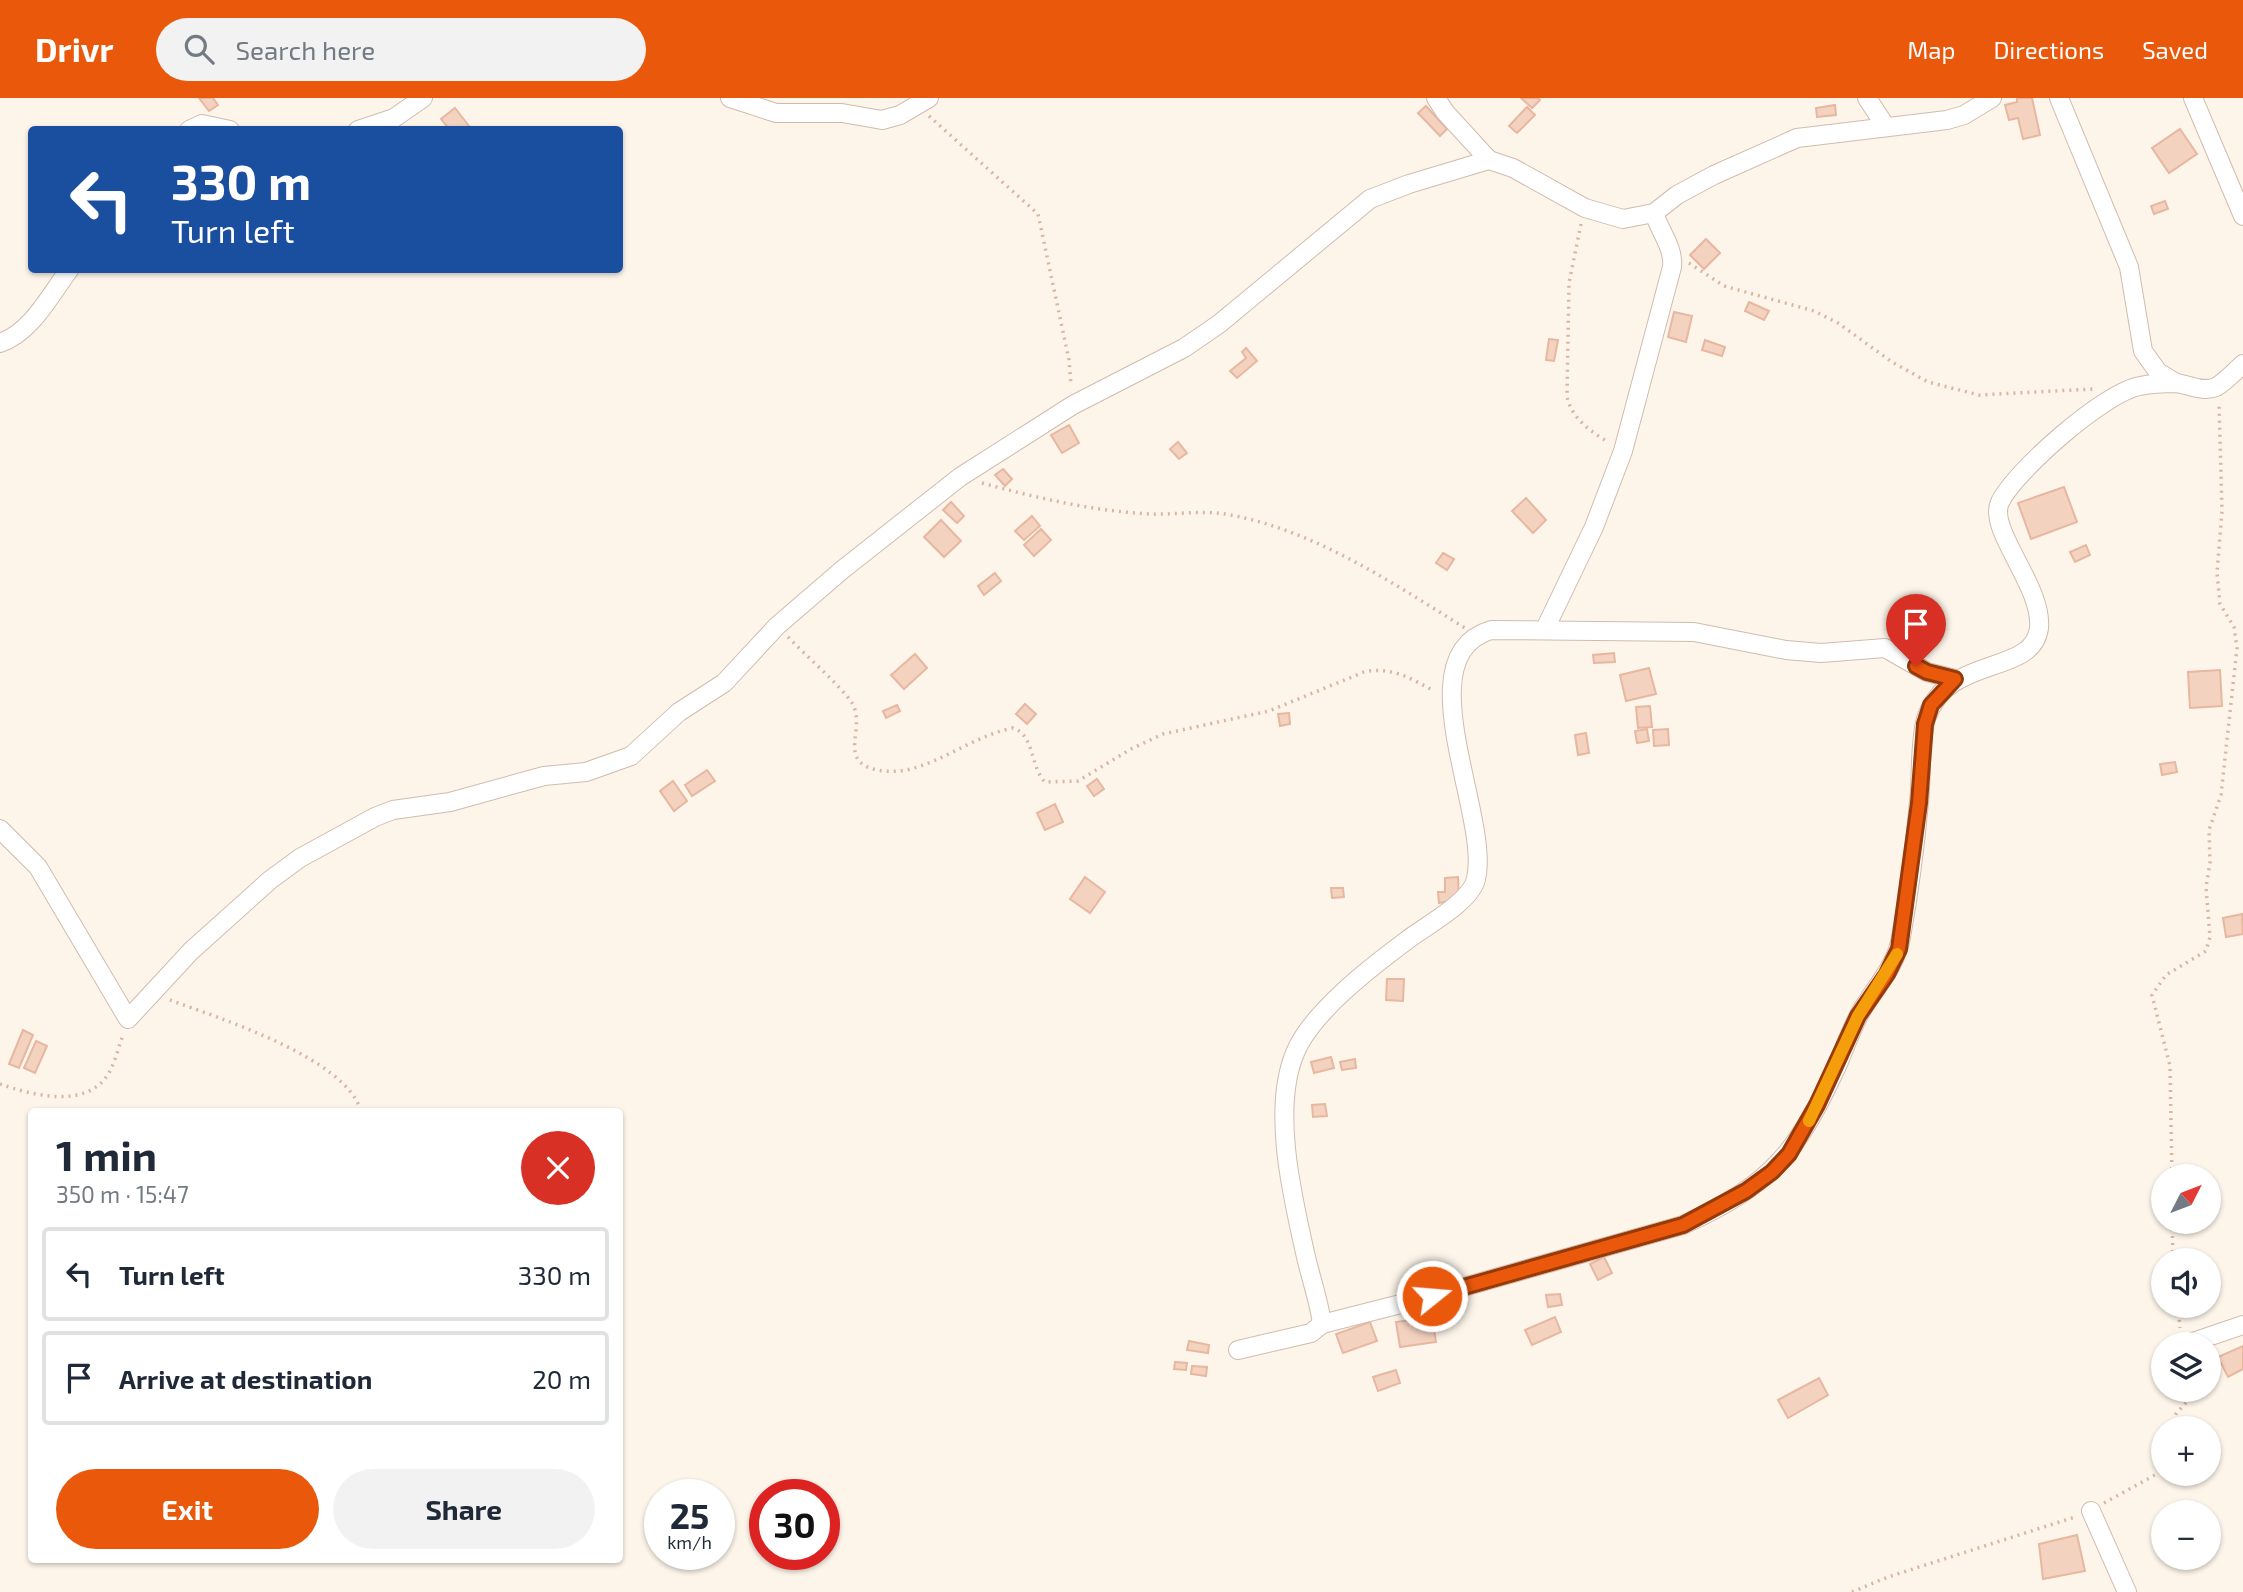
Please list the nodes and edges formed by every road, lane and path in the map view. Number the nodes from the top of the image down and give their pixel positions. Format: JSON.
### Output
{"nodes":[{"id":1,"x":423,"y":98,"type":"edge"},
{"id":2,"x":730,"y":98,"type":"edge"},
{"id":3,"x":1436,"y":98,"type":"edge"},
{"id":4,"x":1867,"y":98,"type":"edge"},
{"id":5,"x":1992,"y":98,"type":"edge"},
{"id":6,"x":2059,"y":98,"type":"edge"},
{"id":7,"x":2193,"y":98,"type":"edge"},
{"id":8,"x":923,"y":102,"type":"edge"},
{"id":9,"x":370,"y":126,"type":"edge"},
{"id":10,"x":1886,"y":127,"type":"junction"},
{"id":11,"x":1489,"y":160,"type":"junction"},
{"id":12,"x":1584,"y":208,"type":"junction"},
{"id":13,"x":1654,"y":212,"type":"junction"},
{"id":14,"x":2243,"y":216,"type":"edge"},
{"id":15,"x":1674,"y":254,"type":"junction"},
{"id":16,"x":67,"y":273,"type":"edge"},
{"id":17,"x":0,"y":343,"type":"edge"},
{"id":18,"x":2243,"y":364,"type":"edge"},
{"id":19,"x":2176,"y":383,"type":"junction"},
{"id":20,"x":2215,"y":387,"type":"junction"},
{"id":21,"x":2119,"y":391,"type":"junction"},
{"id":22,"x":1073,"y":405,"type":"junction"},
{"id":23,"x":1623,"y":451,"type":"junction"},
{"id":24,"x":960,"y":477,"type":"junction"},
{"id":25,"x":777,"y":626,"type":"junction"},
{"id":26,"x":1545,"y":629,"type":"junction"},
{"id":27,"x":1476,"y":634,"type":"junction"},
{"id":28,"x":1955,"y":679,"type":"junction"},
{"id":29,"x":1450,"y":700,"type":"junction"},
{"id":30,"x":0,"y":829,"type":"edge"},
{"id":31,"x":151,"y":993,"type":"junction"},
{"id":32,"x":128,"y":1019,"type":"junction"},
{"id":33,"x":0,"y":1084,"type":"edge"},
{"id":34,"x":359,"y":1108,"type":"edge"},
{"id":35,"x":2172,"y":1164,"type":"edge"},
{"id":36,"x":1322,"y":1324,"type":"junction"},
{"id":37,"x":2243,"y":1325,"type":"edge"},
{"id":38,"x":2211,"y":1332,"type":"edge"},
{"id":39,"x":1238,"y":1350,"type":"dead end"},
{"id":40,"x":2187,"y":1402,"type":"edge"},
{"id":41,"x":2175,"y":1416,"type":"edge"},
{"id":42,"x":2151,"y":1477,"type":"edge"},
{"id":43,"x":2091,"y":1511,"type":"junction"},
{"id":44,"x":1852,"y":1592,"type":"edge"},
{"id":45,"x":2127,"y":1592,"type":"edge"}],
"edges":[{"from":1,"to":9,"type":"street"},
{"from":2,"to":8,"type":"street"},
{"from":3,"to":11,"type":"street"},
{"from":4,"to":10,"type":"street"},
{"from":5,"to":10,"type":"street"},
{"from":6,"to":19,"type":"street"},
{"from":7,"to":14,"type":"street"},
{"from":8,"to":22,"type":"path"},
{"from":10,"to":13,"type":"street"},
{"from":11,"to":12,"type":"street"},
{"from":11,"to":22,"type":"street"},
{"from":12,"to":13,"type":"street"},
{"from":12,"to":23,"type":"path"},
{"from":13,"to":15,"type":"street"},
{"from":15,"to":21,"type":"path"},
{"from":15,"to":23,"type":"street"},
{"from":16,"to":17,"type":"street"},
{"from":18,"to":20,"type":"street"},
{"from":19,"to":20,"type":"street"},
{"from":19,"to":21,"type":"street"},
{"from":20,"to":35,"type":"path"},
{"from":21,"to":28,"type":"street"},
{"from":22,"to":24,"type":"street"},
{"from":23,"to":26,"type":"street"},
{"from":24,"to":25,"type":"street"},
{"from":24,"to":27,"type":"path"},
{"from":25,"to":29,"type":"path"},
{"from":25,"to":31,"type":"street"},
{"from":26,"to":27,"type":"street"},
{"from":26,"to":28,"type":"street"},
{"from":27,"to":29,"type":"street"},
{"from":28,"to":36,"type":"street"},
{"from":29,"to":36,"type":"street"},
{"from":30,"to":32,"type":"street"},
{"from":31,"to":32,"type":"street"},
{"from":31,"to":34,"type":"path"},
{"from":32,"to":33,"type":"path"},
{"from":36,"to":39,"type":"street"},
{"from":37,"to":38,"type":"street"},
{"from":40,"to":41,"type":"path"},
{"from":42,"to":43,"type":"path"},
{"from":43,"to":44,"type":"path"},
{"from":43,"to":45,"type":"street"}]}
